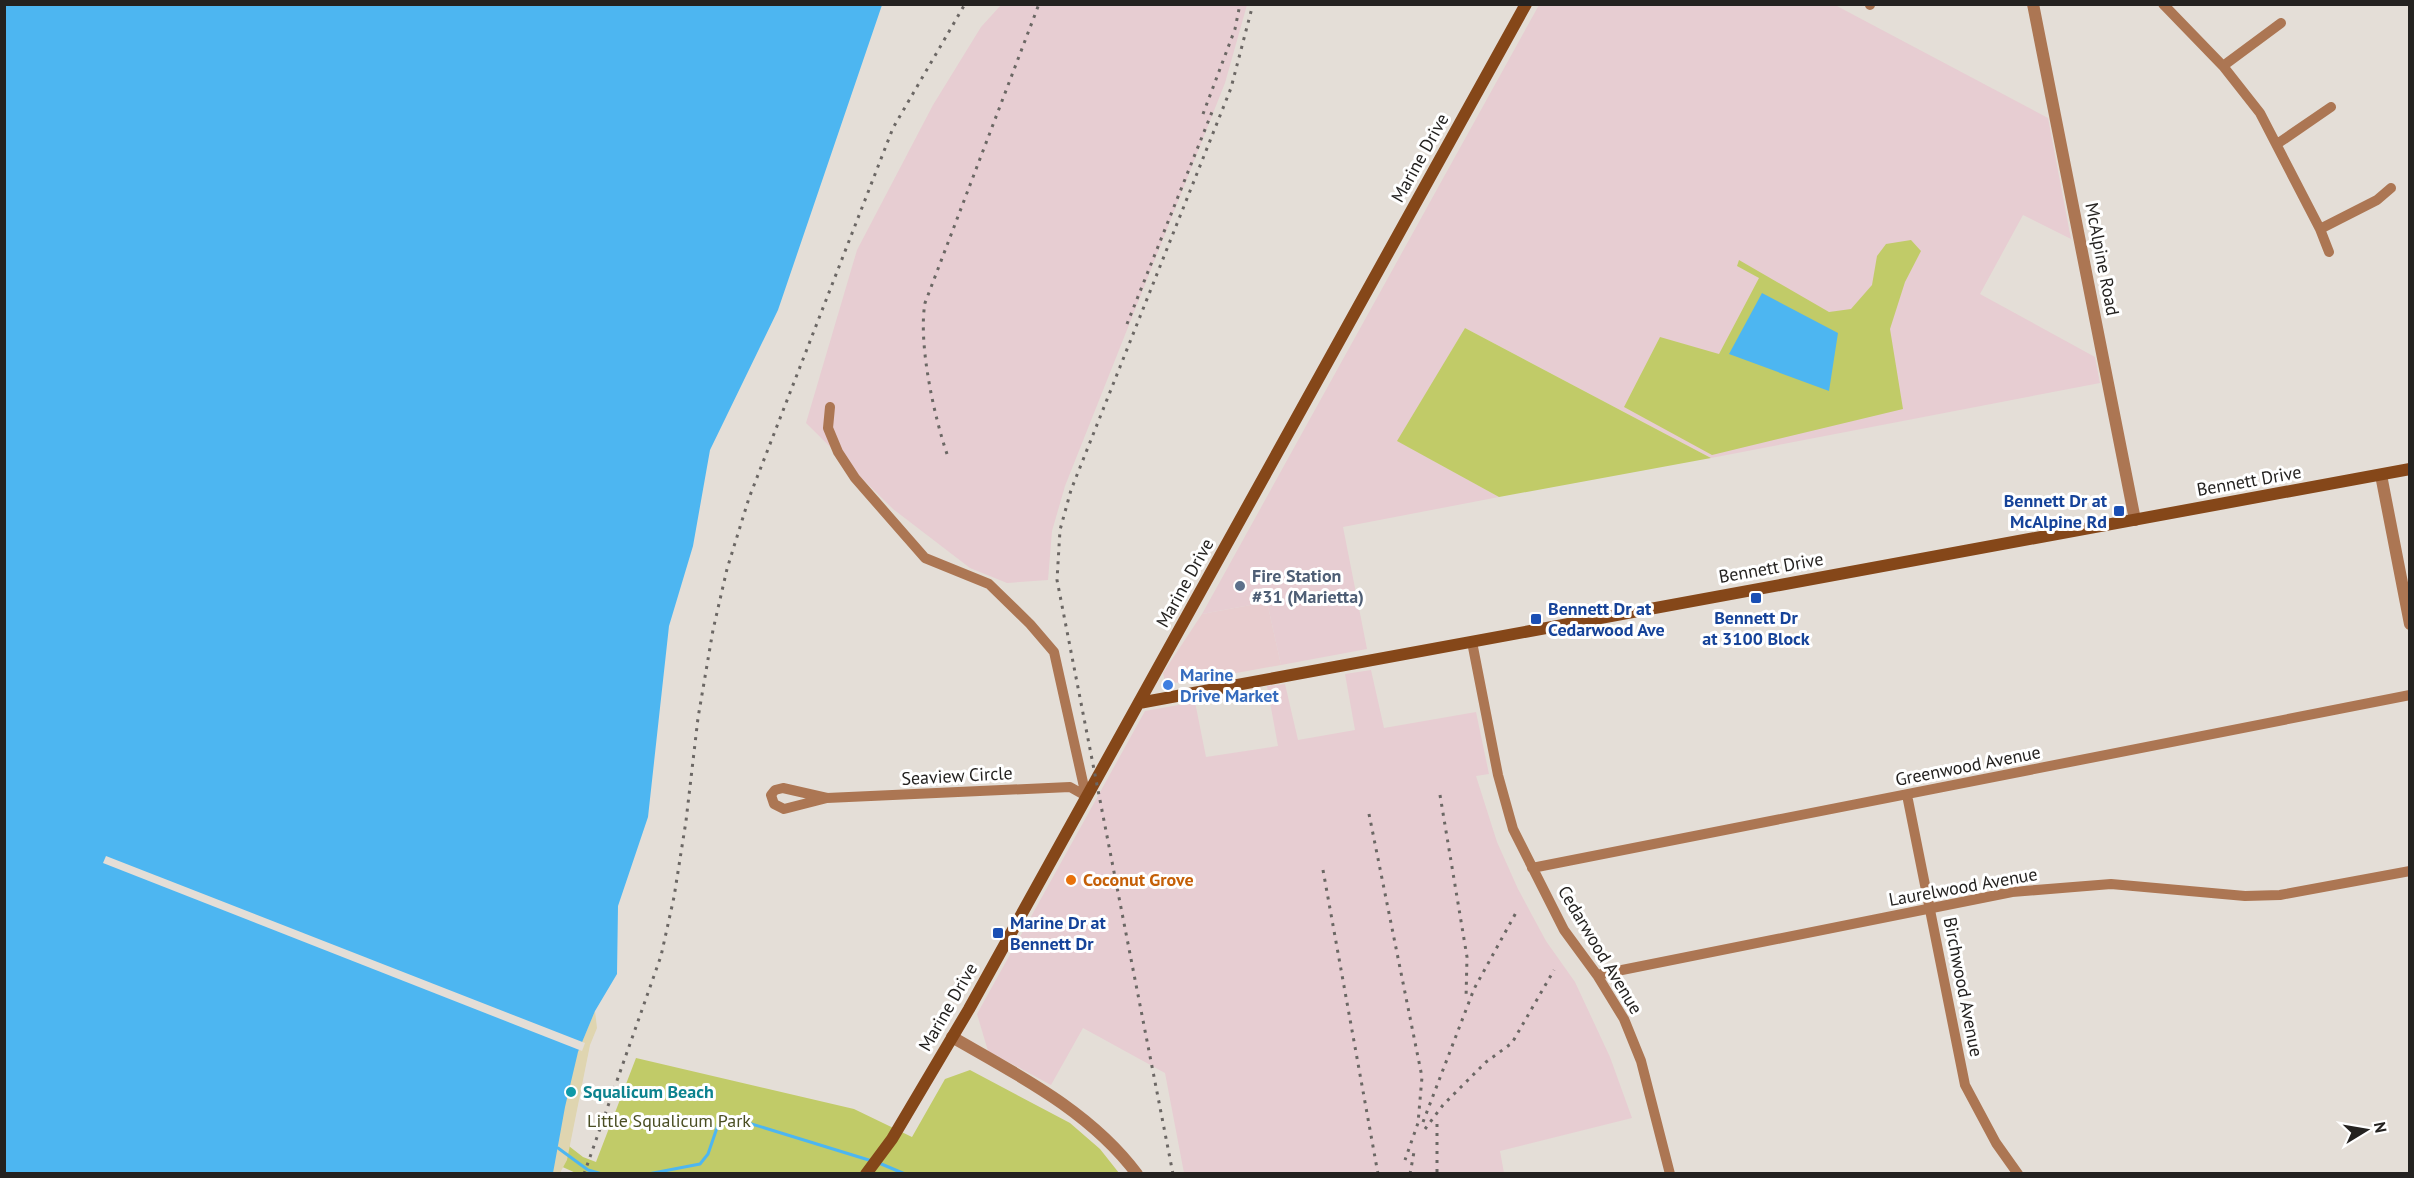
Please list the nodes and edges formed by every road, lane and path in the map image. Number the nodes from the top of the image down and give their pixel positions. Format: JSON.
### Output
{"nodes":[{"id":1,"x":1526,"y":4,"type":"edge"},
{"id":2,"x":2033,"y":4,"type":"edge"},
{"id":3,"x":2163,"y":4,"type":"edge"},
{"id":4,"x":2281,"y":23,"type":"dead end"},
{"id":5,"x":2223,"y":66,"type":"junction"},
{"id":6,"x":2331,"y":107,"type":"dead end"},
{"id":7,"x":2277,"y":144,"type":"junction"},
{"id":8,"x":2391,"y":188,"type":"dead end"},
{"id":9,"x":2320,"y":229,"type":"junction"},
{"id":10,"x":2329,"y":252,"type":"dead end"},
{"id":11,"x":830,"y":407,"type":"dead end"},
{"id":12,"x":2409,"y":469,"type":"edge"},
{"id":13,"x":2381,"y":475,"type":"junction"},
{"id":14,"x":2135,"y":520,"type":"junction"},
{"id":15,"x":2409,"y":624,"type":"edge"},
{"id":16,"x":1472,"y":642,"type":"junction"},
{"id":17,"x":2409,"y":695,"type":"edge"},
{"id":18,"x":1139,"y":703,"type":"junction"},
{"id":19,"x":1907,"y":795,"type":"junction"},
{"id":20,"x":1086,"y":796,"type":"junction"},
{"id":21,"x":827,"y":798,"type":"dead end"},
{"id":22,"x":1532,"y":868,"type":"junction"},
{"id":23,"x":2409,"y":871,"type":"edge"},
{"id":24,"x":1930,"y":908,"type":"junction"},
{"id":25,"x":1597,"y":975,"type":"junction"},
{"id":26,"x":952,"y":1037,"type":"junction"},
{"id":27,"x":866,"y":1173,"type":"edge"},
{"id":28,"x":1137,"y":1173,"type":"edge"},
{"id":29,"x":1670,"y":1173,"type":"edge"},
{"id":30,"x":2018,"y":1173,"type":"edge"}],
"edges":[{"from":1,"to":18,"type":"main road","name":"Marine Drive"},
{"from":2,"to":14,"type":"street","name":"McAlpine Road"},
{"from":3,"to":5,"type":"street"},
{"from":4,"to":5,"type":"street"},
{"from":5,"to":7,"type":"street"},
{"from":6,"to":7,"type":"street"},
{"from":7,"to":9,"type":"street"},
{"from":8,"to":9,"type":"street"},
{"from":9,"to":10,"type":"street"},
{"from":11,"to":20,"type":"street"},
{"from":12,"to":13,"type":"main road","name":"Bennett Drive"},
{"from":13,"to":14,"type":"main road","name":"Bennett Drive"},
{"from":13,"to":15,"type":"street"},
{"from":14,"to":16,"type":"main road","name":"Bennett Drive"},
{"from":16,"to":18,"type":"main road","name":"Bennett Drive"},
{"from":16,"to":22,"type":"street","name":"Cedarwood Avenue"},
{"from":17,"to":19,"type":"street","name":"Greenwood Avenue"},
{"from":18,"to":20,"type":"main road","name":"Marine Drive"},
{"from":19,"to":22,"type":"street","name":"Greenwood Avenue"},
{"from":19,"to":24,"type":"street","name":"Birchwood Avenue"},
{"from":20,"to":21,"type":"street","name":"Seaview Circle"},
{"from":20,"to":26,"type":"main road","name":"Marine Drive"},
{"from":22,"to":25,"type":"street","name":"Cedarwood Avenue"},
{"from":23,"to":24,"type":"street","name":"Laurelwood Avenue"},
{"from":24,"to":25,"type":"street","name":"Laurelwood Avenue"},
{"from":24,"to":30,"type":"street","name":"Birchwood Avenue"},
{"from":25,"to":29,"type":"street","name":"Cedarwood Avenue"},
{"from":26,"to":27,"type":"main road","name":"Marine Drive"},
{"from":26,"to":28,"type":"street"}]}
